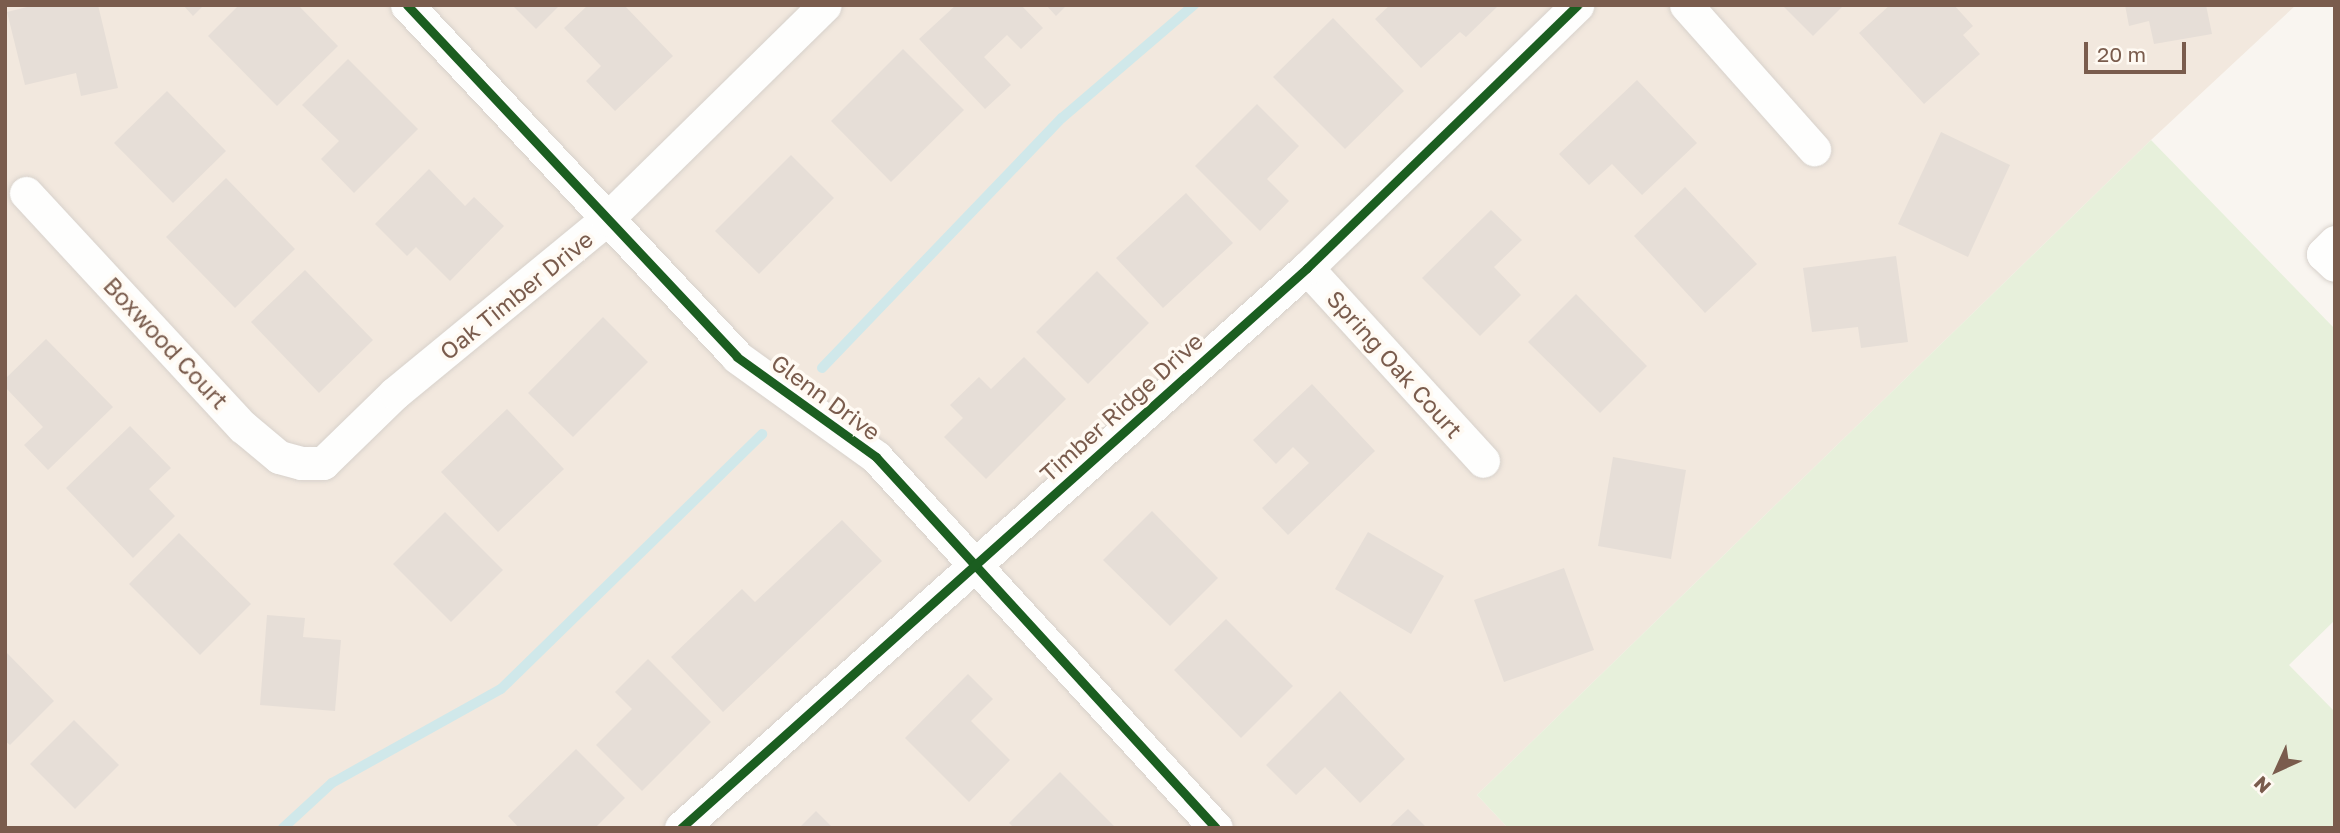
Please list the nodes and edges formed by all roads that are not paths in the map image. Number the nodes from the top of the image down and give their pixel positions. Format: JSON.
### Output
{"nodes":[{"id":1,"x":407,"y":5,"type":"edge"},
{"id":2,"x":825,"y":5,"type":"edge"},
{"id":3,"x":1577,"y":5,"type":"edge"},
{"id":4,"x":1686,"y":5,"type":"edge"},
{"id":5,"x":1814,"y":149,"type":"dead end"},
{"id":6,"x":26,"y":193,"type":"dead end"},
{"id":7,"x":607,"y":219,"type":"junction"},
{"id":8,"x":2335,"y":242,"type":"edge"},
{"id":9,"x":2335,"y":265,"type":"edge"},
{"id":10,"x":1307,"y":268,"type":"junction"},
{"id":11,"x":1483,"y":461,"type":"dead end"},
{"id":12,"x":323,"y":463,"type":"joint"},
{"id":13,"x":972,"y":565,"type":"junction"},
{"id":14,"x":681,"y":828,"type":"edge"},
{"id":15,"x":1216,"y":828,"type":"edge"}],
"edges":[{"from":1,"to":7,"type":"street","name":"Glenn Drive"},
{"from":2,"to":7,"type":"street","name":"Oak Timber Drive"},
{"from":3,"to":10,"type":"street","name":"Timber Ridge Drive"},
{"from":4,"to":5,"type":"street"},
{"from":6,"to":12,"type":"street","name":"Boxwood Court"},
{"from":7,"to":12,"type":"street","name":"Oak Timber Drive"},
{"from":7,"to":13,"type":"street","name":"Glenn Drive"},
{"from":8,"to":9,"type":"street"},
{"from":10,"to":11,"type":"street","name":"Spring Oak Court"},
{"from":10,"to":13,"type":"street","name":"Timber Ridge Drive"},
{"from":13,"to":14,"type":"street","name":"Timber Ridge Drive"},
{"from":13,"to":15,"type":"street","name":"Glenn Drive"}]}
